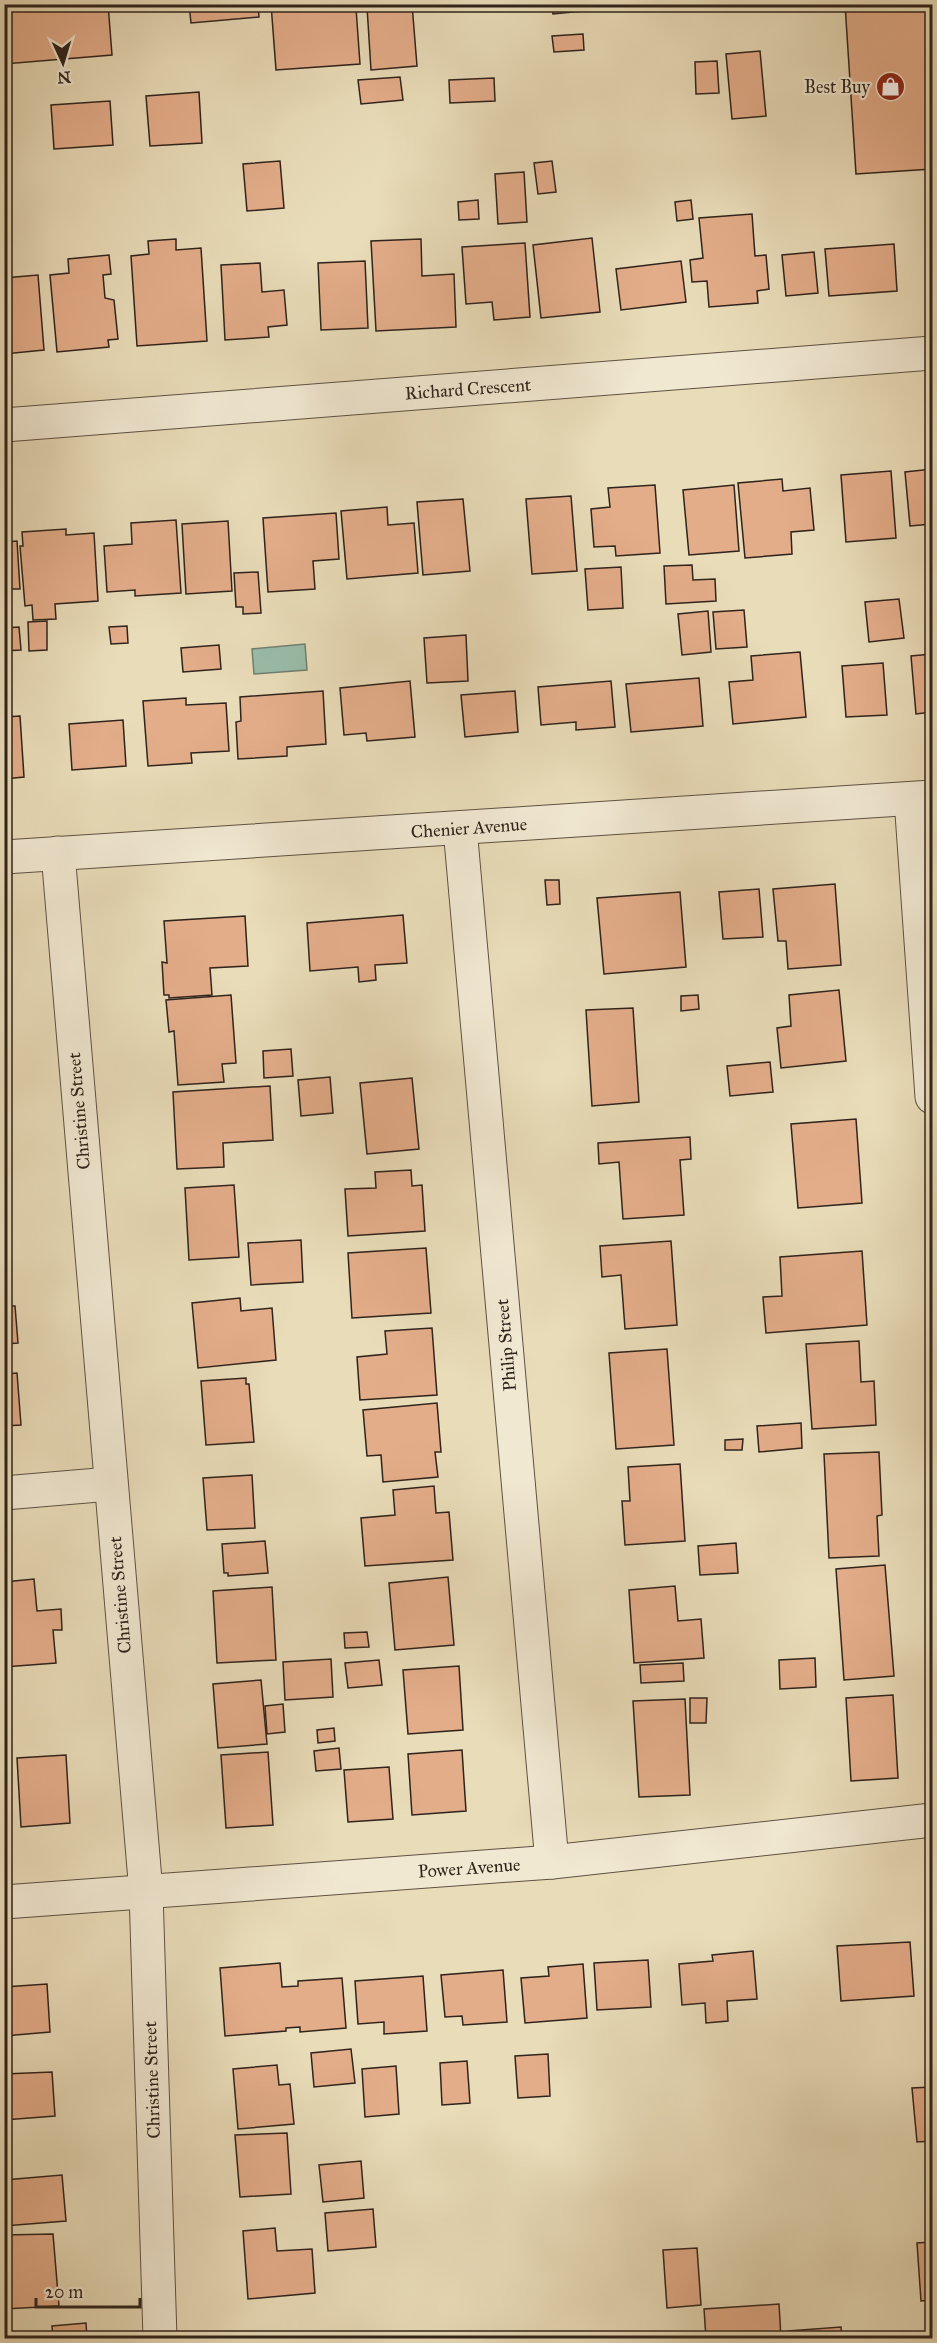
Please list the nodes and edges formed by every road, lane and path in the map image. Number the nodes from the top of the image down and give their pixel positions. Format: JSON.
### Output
{"nodes":[{"id":1,"x":933,"y":353,"type":"edge"},
{"id":2,"x":4,"y":425,"type":"edge"},
{"id":3,"x":922,"y":798,"type":"edge"},
{"id":4,"x":460,"y":828,"type":"junction"},
{"id":5,"x":58,"y":853,"type":"junction"},
{"id":6,"x":4,"y":857,"type":"edge"},
{"id":7,"x":933,"y":1097,"type":"edge"},
{"id":8,"x":110,"y":1484,"type":"junction"},
{"id":9,"x":4,"y":1493,"type":"edge"},
{"id":10,"x":933,"y":1820,"type":"edge"},
{"id":11,"x":552,"y":1862,"type":"junction"},
{"id":12,"x":146,"y":1892,"type":"junction"},
{"id":13,"x":4,"y":1902,"type":"edge"},
{"id":14,"x":160,"y":2338,"type":"edge"}],
"edges":[{"from":1,"to":2,"type":"street","name":"Richard Crescent"},
{"from":3,"to":4,"type":"street","name":"Chenier Avenue"},
{"from":3,"to":7,"type":"street"},
{"from":4,"to":5,"type":"street","name":"Chenier Avenue"},
{"from":4,"to":11,"type":"street","name":"Philip Street"},
{"from":5,"to":6,"type":"street","name":"Chenier Avenue"},
{"from":5,"to":8,"type":"street","name":"Christine Street"},
{"from":8,"to":9,"type":"street"},
{"from":8,"to":12,"type":"street","name":"Christine Street"},
{"from":10,"to":11,"type":"street","name":"Power Avenue"},
{"from":11,"to":12,"type":"street","name":"Power Avenue"},
{"from":12,"to":13,"type":"street","name":"Power Avenue"},
{"from":12,"to":14,"type":"street","name":"Christine Street"}]}
